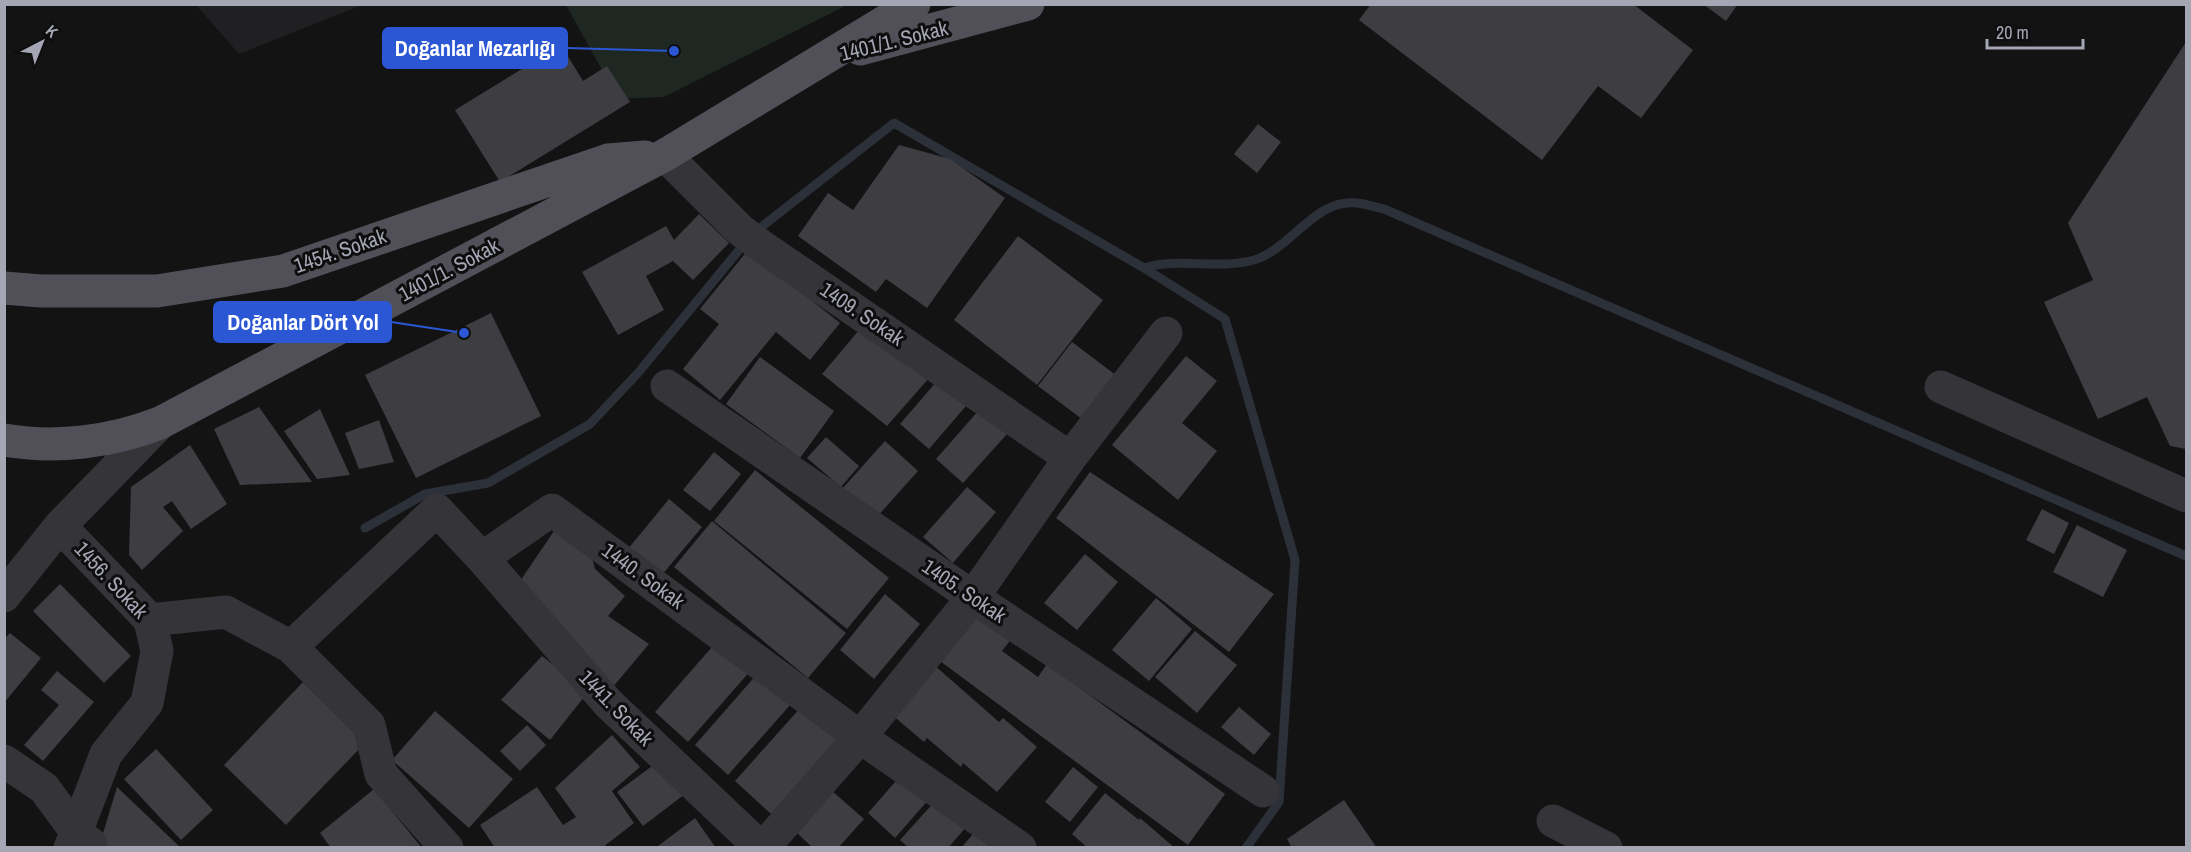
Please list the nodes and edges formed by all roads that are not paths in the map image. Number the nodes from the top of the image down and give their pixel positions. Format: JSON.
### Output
{"nodes":[{"id":1,"x":914,"y":4,"type":"edge"},
{"id":2,"x":1028,"y":4,"type":"edge"},
{"id":3,"x":829,"y":57,"type":"junction"},
{"id":4,"x":665,"y":155,"type":"junction"},
{"id":5,"x":4,"y":288,"type":"edge"},
{"id":6,"x":1166,"y":333,"type":"dead end"},
{"id":7,"x":667,"y":386,"type":"dead end"},
{"id":8,"x":1941,"y":387,"type":"dead end"},
{"id":9,"x":160,"y":423,"type":"junction"},
{"id":10,"x":4,"y":441,"type":"edge"},
{"id":11,"x":1070,"y":458,"type":"junction"},
{"id":12,"x":2187,"y":496,"type":"edge"},
{"id":13,"x":60,"y":526,"type":"junction"},
{"id":14,"x":482,"y":558,"type":"junction"},
{"id":15,"x":4,"y":596,"type":"edge"},
{"id":16,"x":973,"y":597,"type":"junction"},
{"id":17,"x":150,"y":620,"type":"junction"},
{"id":18,"x":291,"y":647,"type":"junction"},
{"id":19,"x":860,"y":736,"type":"junction"},
{"id":20,"x":4,"y":761,"type":"edge"},
{"id":21,"x":1263,"y":791,"type":"dead end"},
{"id":22,"x":1553,"y":821,"type":"dead end"},
{"id":23,"x":81,"y":843,"type":"edge"},
{"id":24,"x":447,"y":848,"type":"edge"},
{"id":25,"x":762,"y":848,"type":"edge"},
{"id":26,"x":1020,"y":848,"type":"edge"},
{"id":27,"x":1606,"y":848,"type":"edge"}],
"edges":[{"from":1,"to":3,"type":"main road","name":"1401/1. Sokak"},
{"from":2,"to":3,"type":"main road","name":"1401/1. Sokak"},
{"from":3,"to":4,"type":"main road","name":"1401/1. Sokak"},
{"from":4,"to":5,"type":"main road","name":"1454. Sokak"},
{"from":4,"to":9,"type":"main road","name":"1401/1. Sokak"},
{"from":4,"to":11,"type":"street","name":"1409. Sokak"},
{"from":6,"to":11,"type":"street"},
{"from":7,"to":16,"type":"street","name":"1405. Sokak"},
{"from":8,"to":12,"type":"street"},
{"from":9,"to":10,"type":"main road"},
{"from":9,"to":13,"type":"street","name":"1401/1. Sokak"},
{"from":11,"to":16,"type":"street"},
{"from":13,"to":15,"type":"street","name":"1401/1. Sokak"},
{"from":13,"to":17,"type":"street","name":"1456. Sokak"},
{"from":14,"to":18,"type":"street"},
{"from":14,"to":19,"type":"street","name":"1440. Sokak"},
{"from":14,"to":25,"type":"street","name":"1441. Sokak"},
{"from":16,"to":19,"type":"street"},
{"from":16,"to":21,"type":"street","name":"1405. Sokak"},
{"from":17,"to":18,"type":"street"},
{"from":17,"to":23,"type":"street","name":"1456. Sokak"},
{"from":18,"to":24,"type":"street"},
{"from":19,"to":25,"type":"street"},
{"from":19,"to":26,"type":"street","name":"1440. Sokak"},
{"from":20,"to":23,"type":"street","name":"1456. Sokak"},
{"from":22,"to":27,"type":"street"}]}
